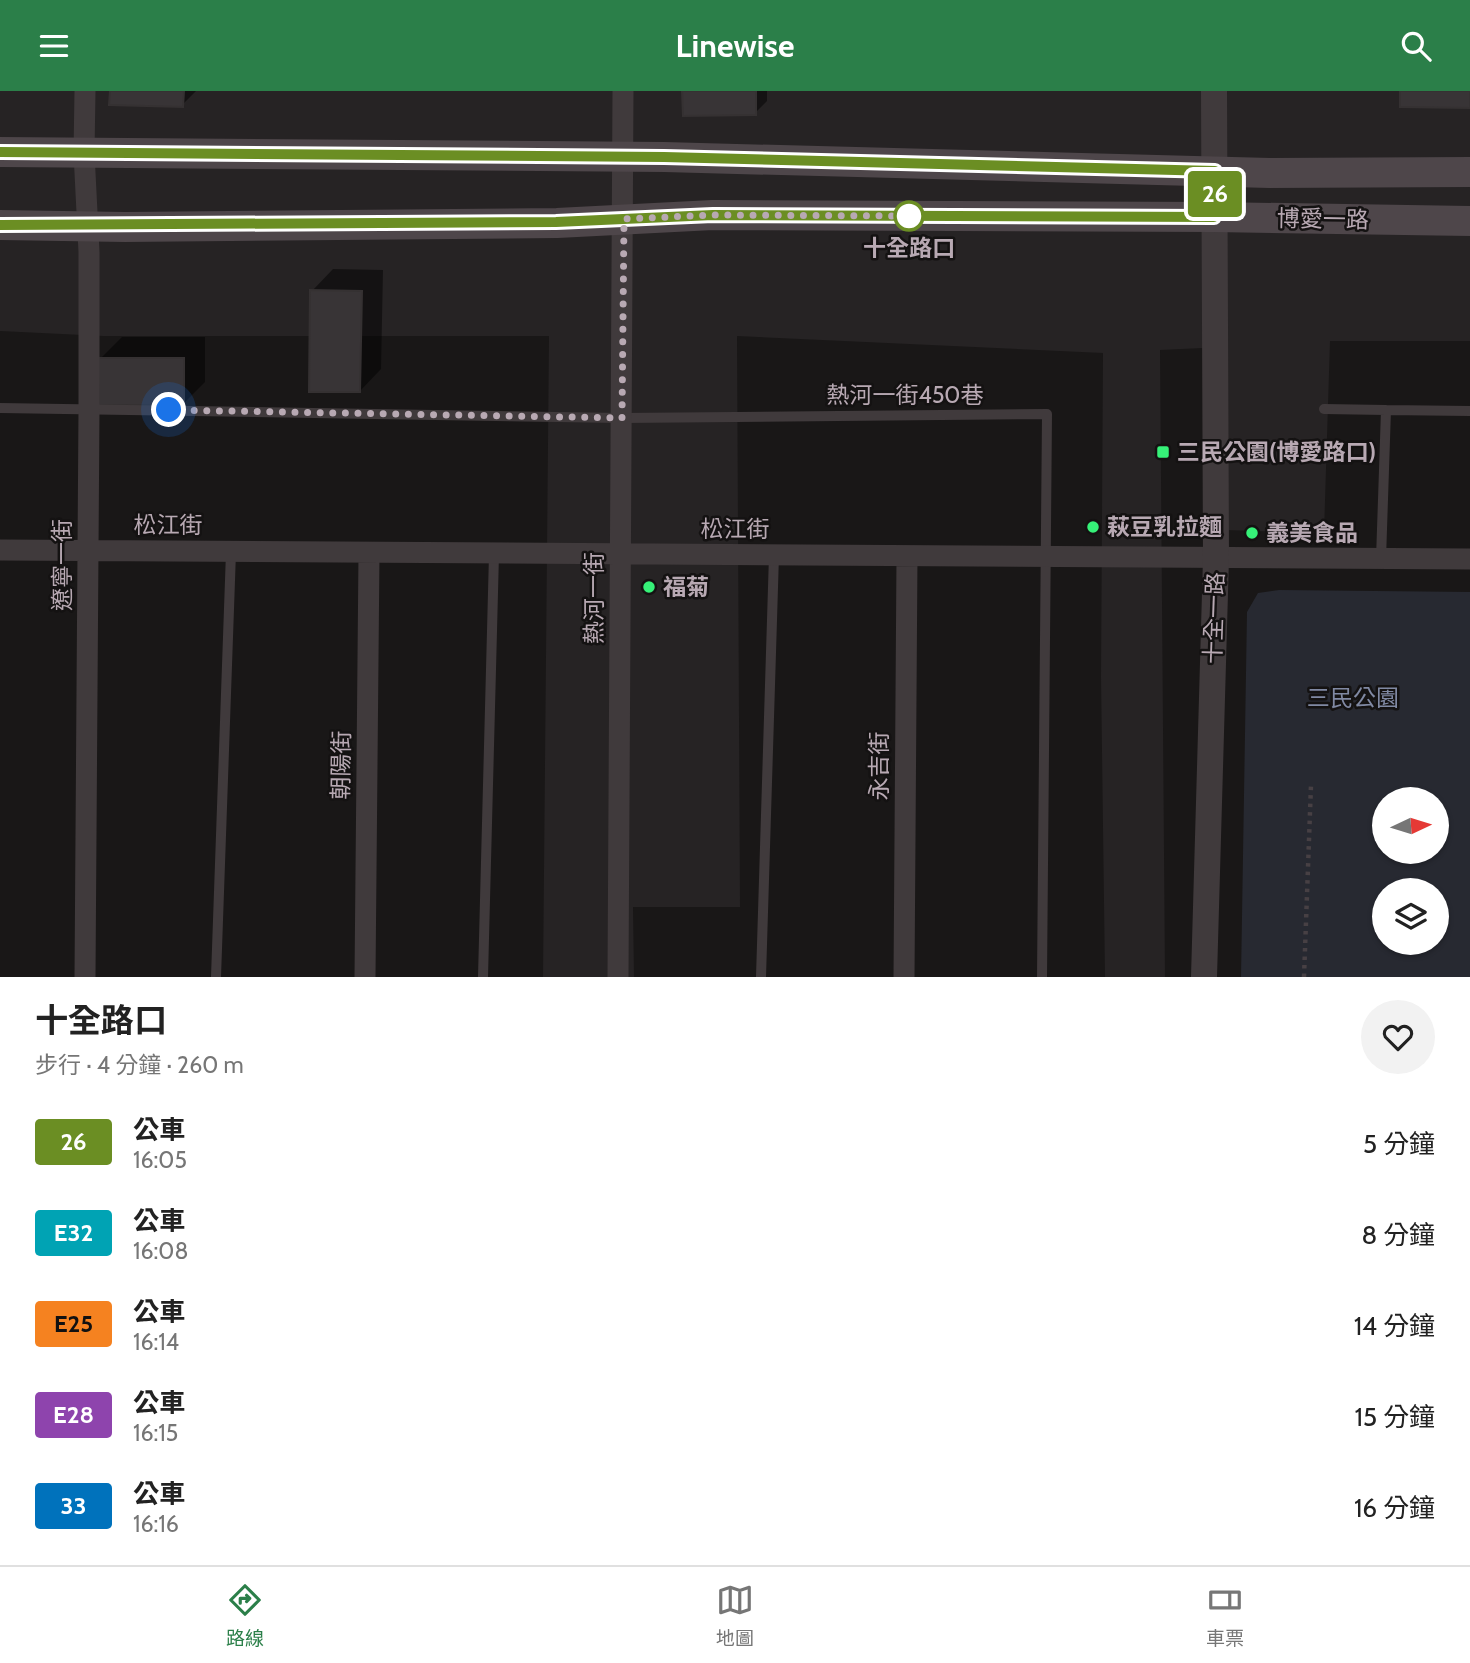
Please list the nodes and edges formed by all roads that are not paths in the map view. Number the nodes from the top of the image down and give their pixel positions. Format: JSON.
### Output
{"nodes":[{"id":1,"x":85,"y":91,"type":"edge"},
{"id":2,"x":623,"y":91,"type":"edge"},
{"id":3,"x":1214,"y":91,"type":"edge"},
{"id":4,"x":0,"y":152,"type":"edge"},
{"id":5,"x":84,"y":153,"type":"junction"},
{"id":6,"x":624,"y":157,"type":"junction"},
{"id":7,"x":1215,"y":171,"type":"junction"},
{"id":8,"x":1470,"y":172,"type":"edge"},
{"id":9,"x":1214,"y":217,"type":"junction"},
{"id":10,"x":624,"y":219,"type":"junction"},
{"id":11,"x":1470,"y":221,"type":"edge"},
{"id":12,"x":0,"y":225,"type":"edge"},
{"id":13,"x":88,"y":226,"type":"junction"},
{"id":14,"x":0,"y":408,"type":"edge"},
{"id":15,"x":89,"y":408,"type":"junction"},
{"id":16,"x":1324,"y":409,"type":"dead end"},
{"id":17,"x":1386,"y":410,"type":"junction"},
{"id":18,"x":1470,"y":411,"type":"edge"},
{"id":19,"x":622,"y":418,"type":"junction"},
{"id":20,"x":0,"y":550,"type":"edge"},
{"id":21,"x":89,"y":551,"type":"junction"},
{"id":22,"x":231,"y":552,"type":"junction"},
{"id":23,"x":369,"y":553,"type":"junction"},
{"id":24,"x":494,"y":554,"type":"junction"},
{"id":25,"x":621,"y":554,"type":"junction"},
{"id":26,"x":774,"y":555,"type":"junction"},
{"id":27,"x":907,"y":556,"type":"junction"},
{"id":28,"x":1045,"y":557,"type":"junction"},
{"id":29,"x":1216,"y":558,"type":"junction"},
{"id":30,"x":1381,"y":559,"type":"junction"},
{"id":31,"x":1470,"y":559,"type":"edge"},
{"id":32,"x":85,"y":977,"type":"edge"},
{"id":33,"x":216,"y":977,"type":"edge"},
{"id":34,"x":365,"y":977,"type":"edge"},
{"id":35,"x":483,"y":977,"type":"edge"},
{"id":36,"x":618,"y":977,"type":"edge"},
{"id":37,"x":761,"y":977,"type":"edge"},
{"id":38,"x":904,"y":977,"type":"edge"},
{"id":39,"x":1042,"y":977,"type":"edge"},
{"id":40,"x":1204,"y":977,"type":"edge"}],
"edges":[{"from":1,"to":5,"type":"street","name":"遼寧一街"},
{"from":2,"to":6,"type":"street","name":"熱河一街"},
{"from":3,"to":7,"type":"street","name":"十全一路"},
{"from":4,"to":5,"type":"main road","name":"博愛一路"},
{"from":5,"to":6,"type":"main road","name":"博愛一路"},
{"from":5,"to":13,"type":"street","name":"遼寧一街"},
{"from":6,"to":7,"type":"main road","name":"博愛一路"},
{"from":6,"to":10,"type":"street","name":"熱河一街"},
{"from":7,"to":8,"type":"main road","name":"博愛一路"},
{"from":7,"to":9,"type":"street","name":"十全一路"},
{"from":9,"to":10,"type":"main road","name":"博愛一路"},
{"from":9,"to":11,"type":"main road","name":"博愛一路"},
{"from":9,"to":29,"type":"street","name":"十全一路"},
{"from":10,"to":13,"type":"main road","name":"博愛一路"},
{"from":10,"to":19,"type":"street","name":"熱河一街"},
{"from":12,"to":13,"type":"main road","name":"博愛一路"},
{"from":13,"to":15,"type":"street","name":"遼寧一街"},
{"from":14,"to":15,"type":"lane"},
{"from":15,"to":19,"type":"lane"},
{"from":15,"to":21,"type":"street","name":"遼寧一街"},
{"from":16,"to":17,"type":"lane"},
{"from":17,"to":18,"type":"lane"},
{"from":17,"to":30,"type":"lane"},
{"from":19,"to":25,"type":"street","name":"熱河一街"},
{"from":19,"to":28,"type":"lane","name":"熱河一街450巷"},
{"from":20,"to":21,"type":"street","name":"松江街"},
{"from":21,"to":22,"type":"street","name":"松江街"},
{"from":21,"to":32,"type":"street","name":"遼寧一街"},
{"from":22,"to":23,"type":"street","name":"松江街"},
{"from":22,"to":33,"type":"lane"},
{"from":23,"to":24,"type":"street","name":"松江街"},
{"from":23,"to":34,"type":"street","name":"朝陽街"},
{"from":24,"to":25,"type":"street","name":"松江街"},
{"from":24,"to":35,"type":"lane"},
{"from":25,"to":26,"type":"street","name":"松江街"},
{"from":25,"to":36,"type":"street","name":"熱河一街"},
{"from":26,"to":27,"type":"street","name":"松江街"},
{"from":26,"to":37,"type":"lane"},
{"from":27,"to":28,"type":"street","name":"松江街"},
{"from":27,"to":38,"type":"street","name":"永吉街"},
{"from":28,"to":29,"type":"street","name":"松江街"},
{"from":28,"to":39,"type":"lane"},
{"from":29,"to":30,"type":"street","name":"松江街"},
{"from":29,"to":40,"type":"street","name":"十全一路"},
{"from":30,"to":31,"type":"street","name":"松江街"}]}
